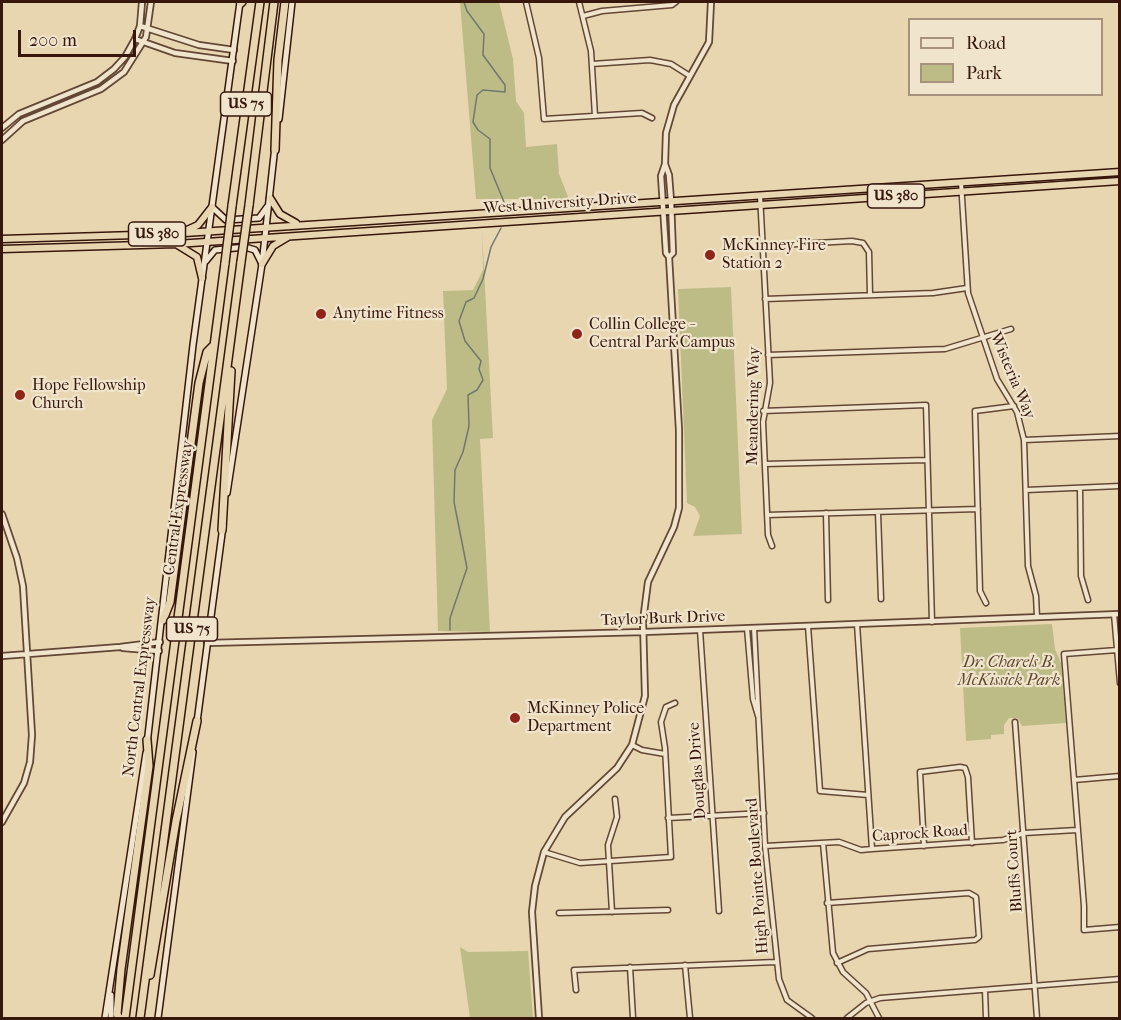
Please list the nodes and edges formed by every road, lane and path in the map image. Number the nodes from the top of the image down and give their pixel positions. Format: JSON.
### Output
{"nodes":[{"id":1,"x":142,"y":2,"type":"edge"},
{"id":2,"x":151,"y":2,"type":"edge"},
{"id":3,"x":241,"y":2,"type":"edge"},
{"id":4,"x":260,"y":2,"type":"edge"},
{"id":5,"x":274,"y":2,"type":"edge"},
{"id":6,"x":285,"y":2,"type":"edge"},
{"id":7,"x":292,"y":2,"type":"edge"},
{"id":8,"x":526,"y":2,"type":"edge"},
{"id":9,"x":579,"y":2,"type":"edge"},
{"id":10,"x":676,"y":2,"type":"edge"},
{"id":11,"x":711,"y":2,"type":"edge"},
{"id":12,"x":583,"y":16,"type":"junction"},
{"id":13,"x":140,"y":26,"type":"junction"},
{"id":14,"x":149,"y":28,"type":"junction"},
{"id":15,"x":135,"y":39,"type":"junction"},
{"id":16,"x":178,"y":39,"type":"junction"},
{"id":17,"x":144,"y":43,"type":"junction"},
{"id":18,"x":234,"y":51,"type":"junction"},
{"id":19,"x":175,"y":53,"type":"junction"},
{"id":20,"x":233,"y":61,"type":"junction"},
{"id":21,"x":592,"y":64,"type":"junction"},
{"id":22,"x":690,"y":76,"type":"junction"},
{"id":23,"x":595,"y":116,"type":"junction"},
{"id":24,"x":652,"y":118,"type":"dead end"},
{"id":25,"x":2,"y":128,"type":"edge"},
{"id":26,"x":2,"y":140,"type":"edge"},
{"id":27,"x":275,"y":150,"type":"junction"},
{"id":28,"x":665,"y":164,"type":"junction"},
{"id":29,"x":1119,"y":172,"type":"edge"},
{"id":30,"x":961,"y":181,"type":"junction"},
{"id":31,"x":1119,"y":181,"type":"edge"},
{"id":32,"x":961,"y":191,"type":"junction"},
{"id":33,"x":760,"y":195,"type":"junction"},
{"id":34,"x":270,"y":198,"type":"junction"},
{"id":35,"x":671,"y":201,"type":"junction"},
{"id":36,"x":663,"y":202,"type":"junction"},
{"id":37,"x":760,"y":205,"type":"junction"},
{"id":38,"x":212,"y":207,"type":"junction"},
{"id":39,"x":668,"y":211,"type":"junction"},
{"id":40,"x":361,"y":221,"type":"junction"},
{"id":41,"x":300,"y":224,"type":"junction"},
{"id":42,"x":267,"y":227,"type":"junction"},
{"id":43,"x":208,"y":231,"type":"junction"},
{"id":44,"x":362,"y":231,"type":"junction"},
{"id":45,"x":182,"y":232,"type":"junction"},
{"id":46,"x":290,"y":236,"type":"junction"},
{"id":47,"x":265,"y":237,"type":"junction"},
{"id":48,"x":2,"y":239,"type":"edge"},
{"id":49,"x":207,"y":241,"type":"junction"},
{"id":50,"x":176,"y":244,"type":"junction"},
{"id":51,"x":762,"y":246,"type":"junction"},
{"id":52,"x":2,"y":249,"type":"edge"},
{"id":53,"x":262,"y":264,"type":"junction"},
{"id":54,"x":204,"y":267,"type":"junction"},
{"id":55,"x":202,"y":278,"type":"junction"},
{"id":56,"x":967,"y":288,"type":"junction"},
{"id":57,"x":870,"y":295,"type":"junction"},
{"id":58,"x":765,"y":299,"type":"junction"},
{"id":59,"x":234,"y":318,"type":"junction"},
{"id":60,"x":1011,"y":329,"type":"dead end"},
{"id":61,"x":983,"y":339,"type":"junction"},
{"id":62,"x":214,"y":345,"type":"junction"},
{"id":63,"x":768,"y":355,"type":"junction"},
{"id":64,"x":1014,"y":406,"type":"junction"},
{"id":65,"x":763,"y":411,"type":"junction"},
{"id":66,"x":1119,"y":436,"type":"edge"},
{"id":67,"x":1024,"y":440,"type":"junction"},
{"id":68,"x":927,"y":460,"type":"junction"},
{"id":69,"x":765,"y":464,"type":"junction"},
{"id":70,"x":1119,"y":486,"type":"edge"},
{"id":71,"x":1080,"y":488,"type":"junction"},
{"id":72,"x":1026,"y":490,"type":"junction"},
{"id":73,"x":978,"y":509,"type":"junction"},
{"id":74,"x":929,"y":510,"type":"junction"},
{"id":75,"x":878,"y":512,"type":"junction"},
{"id":76,"x":825,"y":513,"type":"junction"},
{"id":77,"x":2,"y":514,"type":"edge"},
{"id":78,"x":767,"y":515,"type":"junction"},
{"id":79,"x":222,"y":530,"type":"junction"},
{"id":80,"x":772,"y":546,"type":"dead end"},
{"id":81,"x":881,"y":599,"type":"dead end"},
{"id":82,"x":828,"y":600,"type":"dead end"},
{"id":83,"x":1088,"y":600,"type":"dead end"},
{"id":84,"x":986,"y":603,"type":"dead end"},
{"id":85,"x":1117,"y":614,"type":"edge"},
{"id":86,"x":1037,"y":617,"type":"junction"},
{"id":87,"x":163,"y":621,"type":"junction"},
{"id":88,"x":932,"y":622,"type":"junction"},
{"id":89,"x":856,"y":624,"type":"junction"},
{"id":90,"x":808,"y":626,"type":"junction"},
{"id":91,"x":754,"y":627,"type":"junction"},
{"id":92,"x":747,"y":628,"type":"junction"},
{"id":93,"x":700,"y":629,"type":"junction"},
{"id":94,"x":644,"y":632,"type":"junction"},
{"id":95,"x":160,"y":642,"type":"junction"},
{"id":96,"x":207,"y":643,"type":"junction"},
{"id":97,"x":120,"y":647,"type":"junction"},
{"id":98,"x":1117,"y":650,"type":"junction"},
{"id":99,"x":159,"y":651,"type":"junction"},
{"id":100,"x":28,"y":655,"type":"junction"},
{"id":101,"x":2,"y":656,"type":"edge"},
{"id":102,"x":1119,"y":683,"type":"edge"},
{"id":103,"x":675,"y":703,"type":"dead end"},
{"id":104,"x":758,"y":717,"type":"junction"},
{"id":105,"x":197,"y":721,"type":"junction"},
{"id":106,"x":1015,"y":722,"type":"dead end"},
{"id":107,"x":147,"y":740,"type":"junction"},
{"id":108,"x":632,"y":745,"type":"junction"},
{"id":109,"x":665,"y":754,"type":"junction"},
{"id":110,"x":1119,"y":776,"type":"edge"},
{"id":111,"x":1074,"y":780,"type":"junction"},
{"id":112,"x":868,"y":795,"type":"junction"},
{"id":113,"x":615,"y":799,"type":"dead end"},
{"id":114,"x":764,"y":813,"type":"junction"},
{"id":115,"x":712,"y":816,"type":"junction"},
{"id":116,"x":668,"y":818,"type":"junction"},
{"id":117,"x":2,"y":822,"type":"edge"},
{"id":118,"x":1077,"y":830,"type":"junction"},
{"id":119,"x":1024,"y":833,"type":"junction"},
{"id":120,"x":823,"y":843,"type":"junction"},
{"id":121,"x":972,"y":843,"type":"junction"},
{"id":122,"x":765,"y":846,"type":"junction"},
{"id":123,"x":924,"y":846,"type":"junction"},
{"id":124,"x":872,"y":849,"type":"junction"},
{"id":125,"x":544,"y":852,"type":"junction"},
{"id":126,"x":608,"y":862,"type":"junction"},
{"id":127,"x":828,"y":903,"type":"junction"},
{"id":128,"x":668,"y":910,"type":"dead end"},
{"id":129,"x":719,"y":911,"type":"dead end"},
{"id":130,"x":612,"y":912,"type":"junction"},
{"id":131,"x":559,"y":914,"type":"dead end"},
{"id":132,"x":1119,"y":927,"type":"edge"},
{"id":133,"x":776,"y":962,"type":"junction"},
{"id":134,"x":837,"y":963,"type":"junction"},
{"id":135,"x":685,"y":965,"type":"junction"},
{"id":136,"x":630,"y":967,"type":"junction"},
{"id":137,"x":1119,"y":979,"type":"edge"},
{"id":138,"x":111,"y":981,"type":"junction"},
{"id":139,"x":1035,"y":986,"type":"junction"},
{"id":140,"x":576,"y":990,"type":"dead end"},
{"id":141,"x":985,"y":990,"type":"junction"},
{"id":142,"x":144,"y":995,"type":"junction"},
{"id":143,"x":871,"y":1001,"type":"junction"},
{"id":144,"x":105,"y":1018,"type":"edge"},
{"id":145,"x":111,"y":1018,"type":"edge"},
{"id":146,"x":120,"y":1018,"type":"edge"},
{"id":147,"x":125,"y":1018,"type":"edge"},
{"id":148,"x":140,"y":1018,"type":"edge"},
{"id":149,"x":158,"y":1018,"type":"edge"},
{"id":150,"x":539,"y":1018,"type":"edge"},
{"id":151,"x":633,"y":1018,"type":"edge"},
{"id":152,"x":690,"y":1018,"type":"edge"},
{"id":153,"x":812,"y":1018,"type":"edge"},
{"id":154,"x":847,"y":1018,"type":"edge"},
{"id":155,"x":879,"y":1018,"type":"edge"},
{"id":156,"x":986,"y":1018,"type":"edge"},
{"id":157,"x":1037,"y":1018,"type":"edge"}],
"edges":[{"from":1,"to":13,"type":"street"},
{"from":2,"to":14,"type":"street"},
{"from":3,"to":18,"type":"main road","name":"North Central Expressway"},
{"from":4,"to":62,"type":"highway","name":"Central Expressway","number":"US 75","bridge":true},
{"from":5,"to":59,"type":"highway","name":"Central Expressway","number":"US 75","bridge":true},
{"from":6,"to":27,"type":"highway"},
{"from":7,"to":27,"type":"main road"},
{"from":8,"to":23,"type":"street"},
{"from":9,"to":12,"type":"street"},
{"from":10,"to":12,"type":"street"},
{"from":11,"to":22,"type":"street"},
{"from":12,"to":21,"type":"street"},
{"from":13,"to":14,"type":"street"},
{"from":13,"to":15,"type":"street"},
{"from":14,"to":16,"type":"street"},
{"from":14,"to":17,"type":"street"},
{"from":15,"to":17,"type":"street"},
{"from":15,"to":25,"type":"street"},
{"from":16,"to":18,"type":"street"},
{"from":16,"to":19,"type":"street"},
{"from":17,"to":19,"type":"street"},
{"from":17,"to":26,"type":"street"},
{"from":18,"to":20,"type":"main road","name":"North Central Expressway"},
{"from":19,"to":20,"type":"street"},
{"from":20,"to":38,"type":"main road","name":"North Central Expressway"},
{"from":21,"to":22,"type":"street"},
{"from":21,"to":23,"type":"street"},
{"from":22,"to":28,"type":"street"},
{"from":23,"to":24,"type":"street"},
{"from":27,"to":34,"type":"main road"},
{"from":28,"to":35,"type":"street"},
{"from":28,"to":36,"type":"street"},
{"from":29,"to":30,"type":"highway","name":"West University Drive","number":"US 380"},
{"from":30,"to":32,"type":"street","name":"Wisteria Way"},
{"from":30,"to":33,"type":"highway","name":"West University Drive","number":"US 380"},
{"from":31,"to":32,"type":"highway","name":"West University Drive","number":"US 380"},
{"from":32,"to":37,"type":"highway","name":"West University Drive","number":"US 380"},
{"from":32,"to":56,"type":"street","name":"Wisteria Way"},
{"from":33,"to":35,"type":"highway","name":"West University Drive","number":"US 380"},
{"from":33,"to":37,"type":"street","name":"Meandering Way"},
{"from":34,"to":38,"type":"main road"},
{"from":34,"to":41,"type":"highway"},
{"from":34,"to":42,"type":"main road"},
{"from":35,"to":36,"type":"highway","name":"West University Drive","number":"US 380"},
{"from":35,"to":39,"type":"street"},
{"from":36,"to":39,"type":"street"},
{"from":36,"to":40,"type":"highway","name":"West University Drive","number":"US 380"},
{"from":37,"to":39,"type":"highway","name":"West University Drive","number":"US 380"},
{"from":37,"to":51,"type":"street","name":"Meandering Way"},
{"from":38,"to":43,"type":"main road","name":"North Central Expressway"},
{"from":38,"to":45,"type":"highway"},
{"from":39,"to":44,"type":"highway","name":"West University Drive","number":"US 380"},
{"from":39,"to":94,"type":"street"},
{"from":40,"to":41,"type":"highway","name":"West University Drive","number":"US 380"},
{"from":40,"to":44,"type":"highway"},
{"from":41,"to":42,"type":"highway","name":"West University Drive","number":"US 380"},
{"from":42,"to":43,"type":"highway","name":"West University Drive","number":"US 380"},
{"from":42,"to":47,"type":"main road"},
{"from":43,"to":45,"type":"highway","name":"West University Drive","number":"US 380"},
{"from":43,"to":49,"type":"main road","name":"North Central Expressway"},
{"from":44,"to":46,"type":"highway","name":"West University Drive","number":"US 380"},
{"from":45,"to":48,"type":"highway","name":"West University Drive","number":"US 380"},
{"from":46,"to":47,"type":"highway","name":"West University Drive","number":"US 380"},
{"from":46,"to":53,"type":"highway"},
{"from":47,"to":49,"type":"highway","name":"West University Drive","number":"US 380"},
{"from":47,"to":53,"type":"main road"},
{"from":49,"to":50,"type":"highway","name":"West University Drive","number":"US 380"},
{"from":49,"to":54,"type":"main road","name":"North Central Expressway"},
{"from":50,"to":52,"type":"highway","name":"West University Drive","number":"US 380"},
{"from":50,"to":55,"type":"highway"},
{"from":51,"to":57,"type":"street"},
{"from":51,"to":58,"type":"street","name":"Meandering Way"},
{"from":53,"to":54,"type":"main road"},
{"from":53,"to":79,"type":"main road"},
{"from":54,"to":55,"type":"main road","name":"North Central Expressway"},
{"from":55,"to":87,"type":"main road","name":"North Central Expressway"},
{"from":56,"to":57,"type":"street"},
{"from":56,"to":61,"type":"street","name":"Wisteria Way"},
{"from":57,"to":58,"type":"street"},
{"from":58,"to":63,"type":"street","name":"Meandering Way"},
{"from":59,"to":79,"type":"highway"},
{"from":59,"to":142,"type":"highway","name":"Central Expressway","number":"US 75"},
{"from":60,"to":61,"type":"street"},
{"from":61,"to":63,"type":"street"},
{"from":61,"to":64,"type":"street","name":"Wisteria Way"},
{"from":62,"to":87,"type":"highway"},
{"from":62,"to":147,"type":"highway","name":"Central Expressway","number":"US 75"},
{"from":63,"to":65,"type":"street","name":"Meandering Way"},
{"from":64,"to":67,"type":"street","name":"Wisteria Way"},
{"from":64,"to":73,"type":"street"},
{"from":65,"to":68,"type":"street"},
{"from":65,"to":69,"type":"street","name":"Meandering Way"},
{"from":66,"to":67,"type":"street"},
{"from":67,"to":72,"type":"street","name":"Wisteria Way"},
{"from":68,"to":69,"type":"street"},
{"from":68,"to":74,"type":"street"},
{"from":69,"to":78,"type":"street","name":"Meandering Way"},
{"from":70,"to":71,"type":"street"},
{"from":71,"to":72,"type":"street"},
{"from":71,"to":83,"type":"street"},
{"from":72,"to":86,"type":"street","name":"Wisteria Way"},
{"from":73,"to":74,"type":"street"},
{"from":73,"to":84,"type":"street"},
{"from":74,"to":75,"type":"street"},
{"from":74,"to":88,"type":"street"},
{"from":75,"to":76,"type":"street"},
{"from":75,"to":81,"type":"street"},
{"from":76,"to":78,"type":"street"},
{"from":76,"to":82,"type":"street"},
{"from":77,"to":100,"type":"street"},
{"from":78,"to":80,"type":"street","name":"Meandering Way"},
{"from":79,"to":96,"type":"main road"},
{"from":85,"to":86,"type":"street","name":"Taylor Burk Drive"},
{"from":85,"to":98,"type":"street"},
{"from":86,"to":88,"type":"street","name":"Taylor Burk Drive"},
{"from":87,"to":95,"type":"main road","name":"North Central Expressway"},
{"from":88,"to":89,"type":"street","name":"Taylor Burk Drive"},
{"from":89,"to":90,"type":"street","name":"Taylor Burk Drive"},
{"from":89,"to":112,"type":"street"},
{"from":90,"to":91,"type":"street","name":"Taylor Burk Drive"},
{"from":90,"to":112,"type":"street"},
{"from":91,"to":92,"type":"street","name":"Taylor Burk Drive"},
{"from":91,"to":104,"type":"street","name":"High Pointe Boulevard"},
{"from":92,"to":93,"type":"street","name":"Taylor Burk Drive"},
{"from":92,"to":104,"type":"street","name":"High Pointe Boulevard"},
{"from":93,"to":94,"type":"street","name":"Taylor Burk Drive"},
{"from":93,"to":115,"type":"street","name":"Douglas Drive"},
{"from":94,"to":96,"type":"street","name":"Taylor Burk Drive"},
{"from":94,"to":108,"type":"street"},
{"from":95,"to":97,"type":"street"},
{"from":95,"to":99,"type":"main road","name":"North Central Expressway"},
{"from":96,"to":105,"type":"main road"},
{"from":97,"to":99,"type":"street"},
{"from":97,"to":100,"type":"street"},
{"from":98,"to":102,"type":"street"},
{"from":98,"to":111,"type":"street"},
{"from":99,"to":107,"type":"main road","name":"North Central Expressway"},
{"from":100,"to":101,"type":"street"},
{"from":100,"to":117,"type":"street"},
{"from":103,"to":109,"type":"street"},
{"from":104,"to":114,"type":"street","name":"High Pointe Boulevard"},
{"from":105,"to":142,"type":"highway"},
{"from":105,"to":149,"type":"main road"},
{"from":106,"to":119,"type":"street","name":"Bluffs Court"},
{"from":107,"to":138,"type":"main road","name":"North Central Expressway"},
{"from":107,"to":146,"type":"highway"},
{"from":108,"to":109,"type":"street"},
{"from":108,"to":125,"type":"street"},
{"from":109,"to":116,"type":"street"},
{"from":110,"to":111,"type":"street"},
{"from":111,"to":118,"type":"street"},
{"from":112,"to":124,"type":"street"},
{"from":113,"to":126,"type":"street"},
{"from":114,"to":115,"type":"street"},
{"from":114,"to":122,"type":"street","name":"High Pointe Boulevard"},
{"from":115,"to":116,"type":"street"},
{"from":115,"to":129,"type":"street","name":"Douglas Drive"},
{"from":116,"to":126,"type":"street"},
{"from":118,"to":119,"type":"street","name":"Caprock Road"},
{"from":118,"to":132,"type":"street"},
{"from":119,"to":121,"type":"street","name":"Caprock Road"},
{"from":119,"to":139,"type":"street","name":"Bluffs Court"},
{"from":120,"to":122,"type":"street","name":"Caprock Road"},
{"from":120,"to":124,"type":"street","name":"Caprock Road"},
{"from":120,"to":127,"type":"street"},
{"from":121,"to":123,"type":"street","name":"Caprock Road"},
{"from":121,"to":123,"type":"street"},
{"from":122,"to":133,"type":"street","name":"High Pointe Boulevard"},
{"from":123,"to":124,"type":"street","name":"Caprock Road"},
{"from":125,"to":126,"type":"street"},
{"from":125,"to":150,"type":"street"},
{"from":126,"to":130,"type":"street"},
{"from":127,"to":134,"type":"street"},
{"from":127,"to":134,"type":"street"},
{"from":128,"to":130,"type":"street"},
{"from":130,"to":131,"type":"street"},
{"from":133,"to":135,"type":"street"},
{"from":133,"to":153,"type":"street","name":"High Pointe Boulevard"},
{"from":134,"to":143,"type":"street"},
{"from":135,"to":136,"type":"street"},
{"from":135,"to":152,"type":"street"},
{"from":136,"to":140,"type":"street"},
{"from":136,"to":151,"type":"street"},
{"from":137,"to":139,"type":"street"},
{"from":138,"to":144,"type":"main road","name":"North Central Expressway"},
{"from":138,"to":145,"type":"main road"},
{"from":139,"to":141,"type":"street"},
{"from":139,"to":157,"type":"street","name":"Bluffs Court"},
{"from":141,"to":143,"type":"street"},
{"from":141,"to":156,"type":"street"},
{"from":142,"to":148,"type":"highway","name":"Central Expressway","number":"US 75"},
{"from":143,"to":154,"type":"street"},
{"from":143,"to":155,"type":"street"}]}
